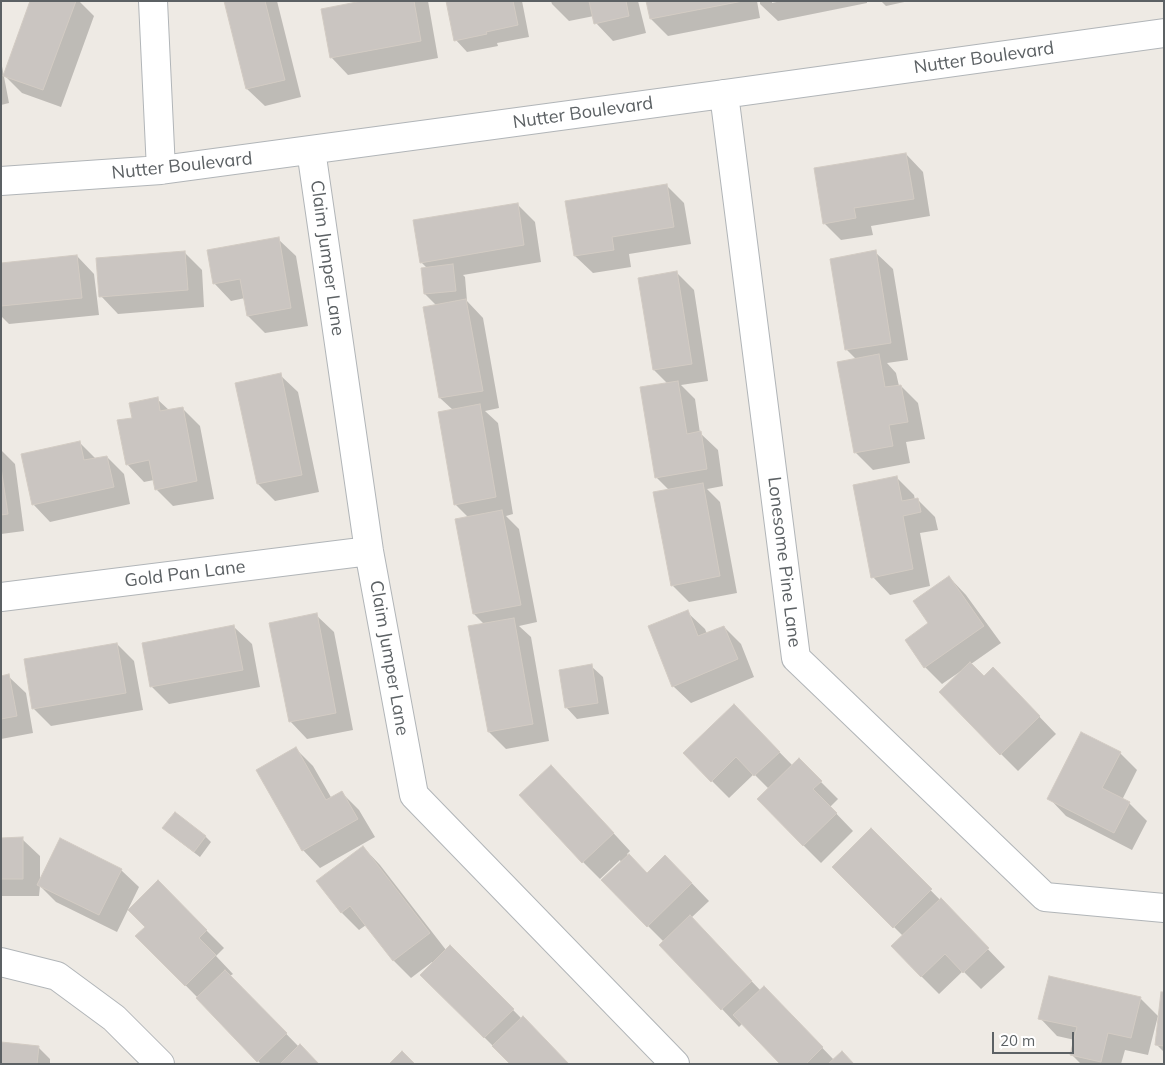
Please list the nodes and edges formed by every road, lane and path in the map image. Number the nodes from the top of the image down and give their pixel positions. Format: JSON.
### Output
{"nodes":[{"id":1,"x":152,"y":1,"type":"edge"},
{"id":2,"x":1164,"y":33,"type":"edge"},
{"id":3,"x":724,"y":94,"type":"junction"},
{"id":4,"x":312,"y":150,"type":"junction"},
{"id":5,"x":161,"y":170,"type":"junction"},
{"id":6,"x":1,"y":180,"type":"edge"},
{"id":7,"x":369,"y":551,"type":"junction"},
{"id":8,"x":1,"y":597,"type":"edge"},
{"id":9,"x":1164,"y":908,"type":"edge"},
{"id":10,"x":1,"y":962,"type":"edge"},
{"id":11,"x":160,"y":1064,"type":"edge"},
{"id":12,"x":675,"y":1064,"type":"edge"}],
"edges":[{"from":1,"to":5,"type":"street"},
{"from":2,"to":3,"type":"street","name":"Nutter Boulevard"},
{"from":3,"to":4,"type":"street","name":"Nutter Boulevard"},
{"from":3,"to":9,"type":"street","name":"Lonesome Pine Lane"},
{"from":4,"to":5,"type":"street","name":"Nutter Boulevard"},
{"from":4,"to":7,"type":"street","name":"Claim Jumper Lane"},
{"from":5,"to":6,"type":"street","name":"Nutter Boulevard"},
{"from":7,"to":8,"type":"street","name":"Gold Pan Lane"},
{"from":7,"to":12,"type":"street","name":"Claim Jumper Lane"},
{"from":10,"to":11,"type":"street"}]}
